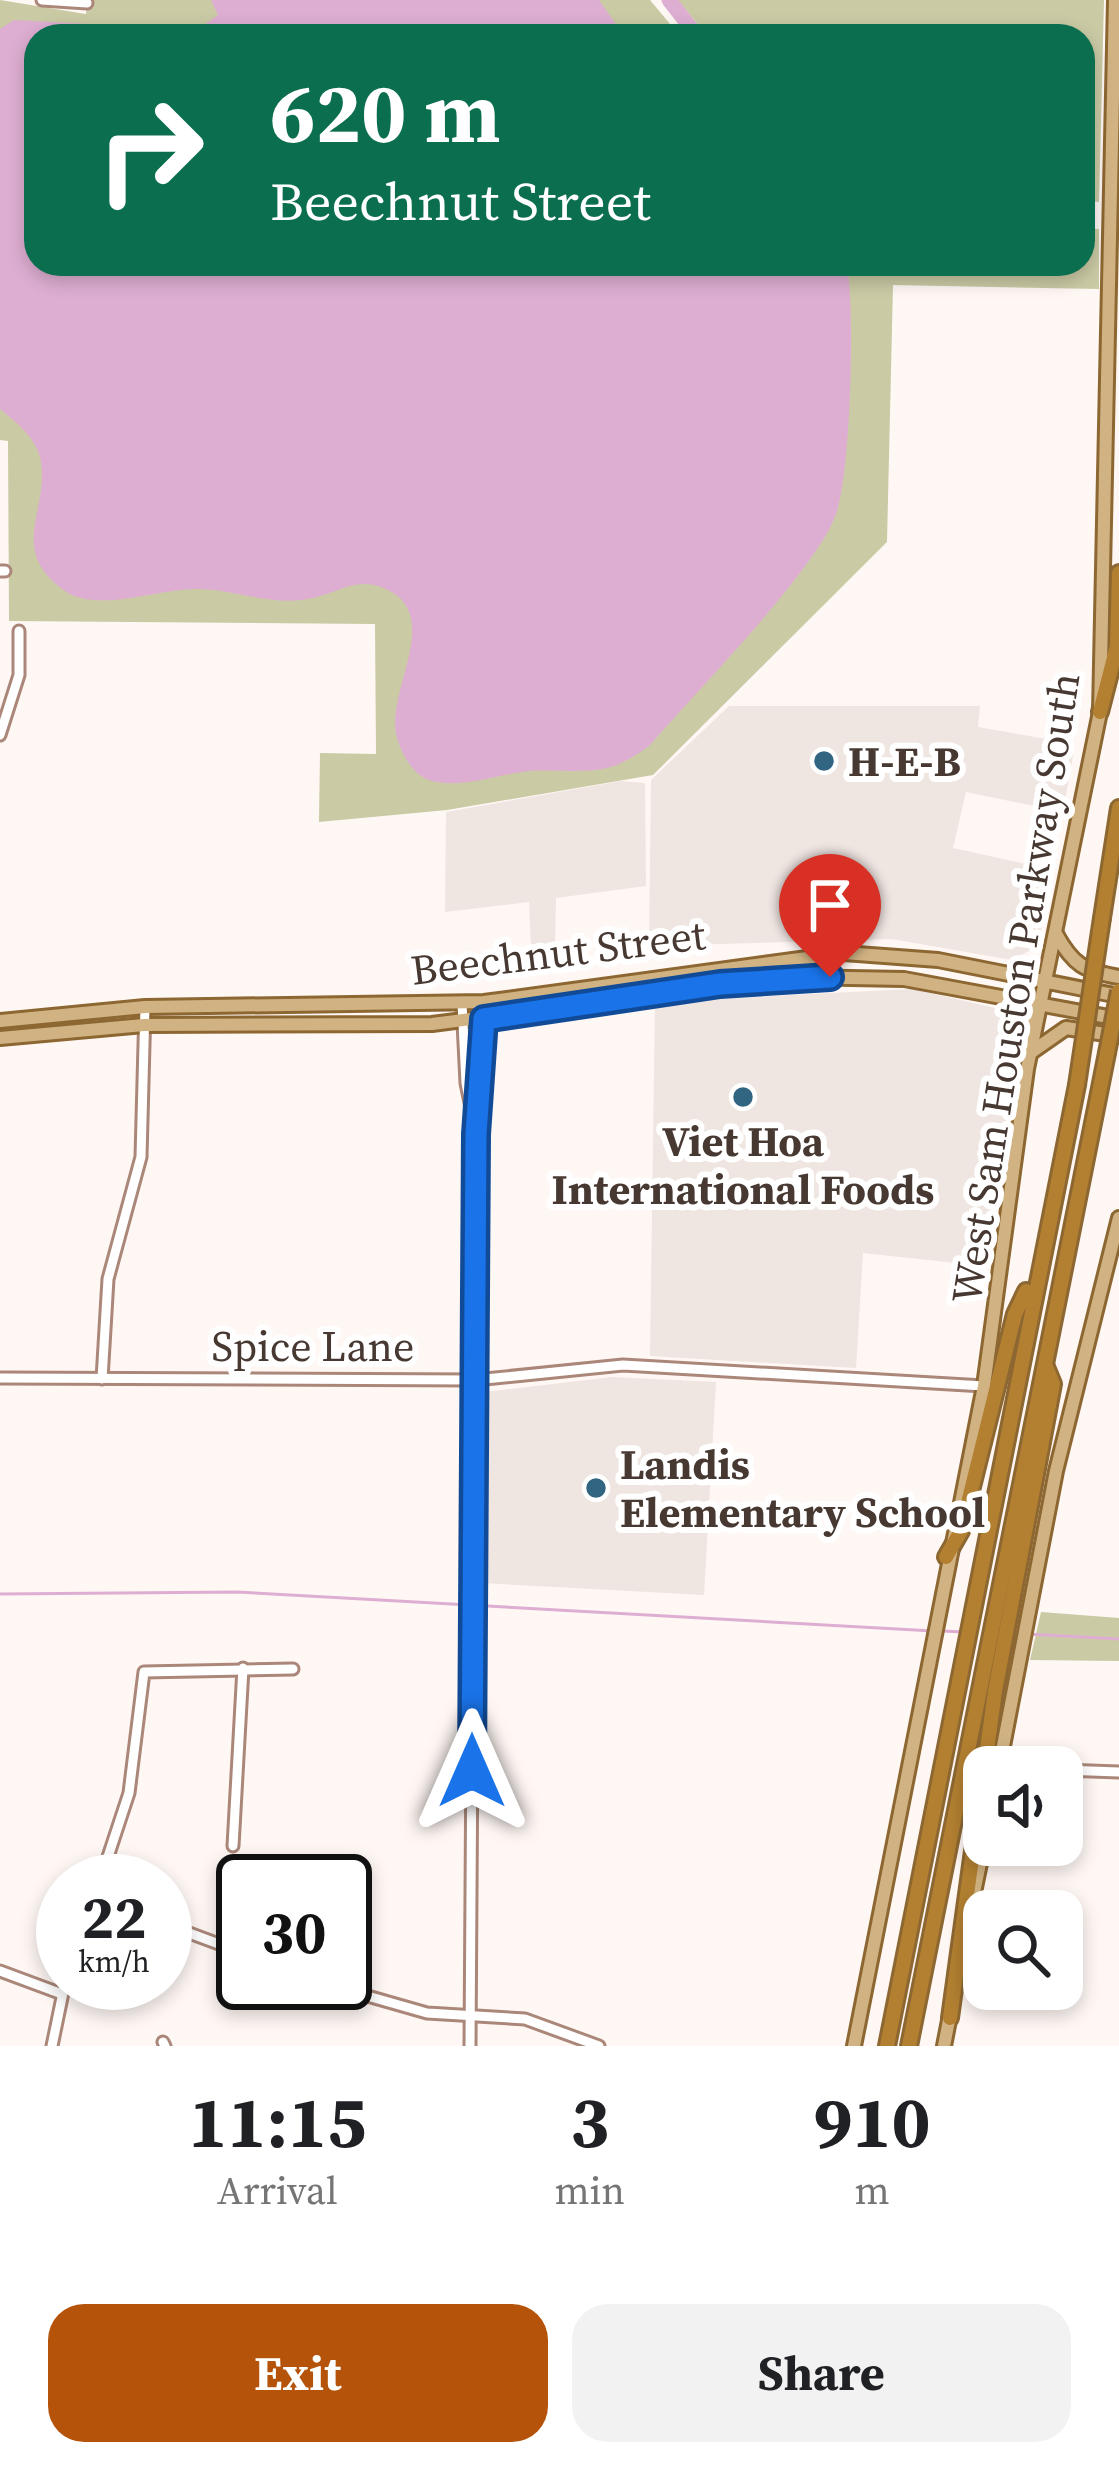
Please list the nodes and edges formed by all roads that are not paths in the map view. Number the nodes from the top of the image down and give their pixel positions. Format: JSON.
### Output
{"nodes":[{"id":1,"x":42,"y":0,"type":"edge"},
{"id":2,"x":1115,"y":0,"type":"edge"},
{"id":3,"x":87,"y":3,"type":"dead end"},
{"id":4,"x":1119,"y":574,"type":"edge"},
{"id":5,"x":19,"y":631,"type":"dead end"},
{"id":6,"x":1100,"y":712,"type":"junction"},
{"id":7,"x":0,"y":735,"type":"edge"},
{"id":8,"x":1119,"y":808,"type":"edge"},
{"id":9,"x":1056,"y":932,"type":"junction"},
{"id":10,"x":1052,"y":952,"type":"junction"},
{"id":11,"x":795,"y":956,"type":"junction"},
{"id":12,"x":656,"y":976,"type":"junction"},
{"id":13,"x":1016,"y":976,"type":"junction"},
{"id":14,"x":796,"y":977,"type":"junction"},
{"id":15,"x":1119,"y":977,"type":"edge"},
{"id":16,"x":1046,"y":981,"type":"junction"},
{"id":17,"x":660,"y":992,"type":"junction"},
{"id":18,"x":1119,"y":993,"type":"edge"},
{"id":19,"x":997,"y":994,"type":"junction"},
{"id":20,"x":484,"y":1002,"type":"junction"},
{"id":21,"x":462,"y":1003,"type":"junction"},
{"id":22,"x":1041,"y":1003,"type":"junction"},
{"id":23,"x":282,"y":1005,"type":"junction"},
{"id":24,"x":145,"y":1007,"type":"junction"},
{"id":25,"x":484,"y":1019,"type":"junction"},
{"id":26,"x":1119,"y":1019,"type":"edge"},
{"id":27,"x":0,"y":1022,"type":"edge"},
{"id":28,"x":462,"y":1022,"type":"junction"},
{"id":29,"x":280,"y":1023,"type":"junction"},
{"id":30,"x":145,"y":1025,"type":"junction"},
{"id":31,"x":1119,"y":1036,"type":"edge"},
{"id":32,"x":0,"y":1038,"type":"edge"},
{"id":33,"x":1032,"y":1047,"type":"junction"},
{"id":34,"x":476,"y":1134,"type":"junction"},
{"id":35,"x":1119,"y":1218,"type":"edge"},
{"id":36,"x":1036,"y":1270,"type":"junction"},
{"id":37,"x":1045,"y":1364,"type":"junction"},
{"id":38,"x":0,"y":1378,"type":"edge"},
{"id":39,"x":103,"y":1379,"type":"junction"},
{"id":40,"x":475,"y":1380,"type":"junction"},
{"id":41,"x":984,"y":1386,"type":"junction"},
{"id":42,"x":946,"y":1557,"type":"junction"},
{"id":43,"x":1021,"y":1603,"type":"junction"},
{"id":44,"x":243,"y":1668,"type":"junction"},
{"id":45,"x":293,"y":1669,"type":"dead end"},
{"id":46,"x":1003,"y":1746,"type":"edge"},
{"id":47,"x":1083,"y":1771,"type":"edge"},
{"id":48,"x":1119,"y":1772,"type":"edge"},
{"id":49,"x":233,"y":1846,"type":"dead end"},
{"id":50,"x":109,"y":1854,"type":"edge"},
{"id":51,"x":980,"y":1866,"type":"edge"},
{"id":52,"x":0,"y":1971,"type":"edge"},
{"id":53,"x":36,"y":1981,"type":"edge"},
{"id":54,"x":372,"y":1997,"type":"edge"},
{"id":55,"x":59,"y":2010,"type":"edge"},
{"id":56,"x":470,"y":2014,"type":"junction"},
{"id":57,"x":950,"y":2018,"type":"junction"},
{"id":58,"x":52,"y":2046,"type":"edge"},
{"id":59,"x":470,"y":2046,"type":"edge"},
{"id":60,"x":598,"y":2046,"type":"edge"},
{"id":61,"x":854,"y":2046,"type":"edge"},
{"id":62,"x":887,"y":2046,"type":"edge"},
{"id":63,"x":909,"y":2046,"type":"edge"},
{"id":64,"x":944,"y":2046,"type":"edge"}],
"edges":[{"from":1,"to":3,"type":"street"},
{"from":2,"to":6,"type":"main road","name":"West Sam Houston Parkway South"},
{"from":4,"to":6,"type":"highway"},
{"from":5,"to":7,"type":"street"},
{"from":6,"to":9,"type":"main road","name":"West Sam Houston Parkway South"},
{"from":8,"to":36,"type":"highway","bridge":true},
{"from":9,"to":10,"type":"main road","name":"West Sam Houston Parkway South"},
{"from":9,"to":15,"type":"main road"},
{"from":10,"to":13,"type":"main road"},
{"from":10,"to":16,"type":"main road","name":"West Sam Houston Parkway South"},
{"from":11,"to":12,"type":"main road","name":"Beechnut Street"},
{"from":11,"to":13,"type":"main road","name":"Beechnut Street"},
{"from":11,"to":14,"type":"main road"},
{"from":12,"to":17,"type":"main road"},
{"from":12,"to":20,"type":"main road","name":"Beechnut Street"},
{"from":13,"to":16,"type":"main road","name":"Beechnut Street"},
{"from":14,"to":17,"type":"main road","name":"Beechnut Street"},
{"from":14,"to":19,"type":"main road","name":"Beechnut Street"},
{"from":16,"to":18,"type":"main road","name":"Beechnut Street"},
{"from":16,"to":22,"type":"main road","name":"West Sam Houston Parkway South"},
{"from":17,"to":25,"type":"main road","name":"Beechnut Street"},
{"from":18,"to":37,"type":"highway","bridge":true},
{"from":19,"to":22,"type":"main road","name":"Beechnut Street"},
{"from":19,"to":33,"type":"main road"},
{"from":20,"to":21,"type":"main road","name":"Beechnut Street"},
{"from":20,"to":25,"type":"street"},
{"from":21,"to":23,"type":"main road","name":"Beechnut Street"},
{"from":21,"to":28,"type":"street"},
{"from":22,"to":26,"type":"main road","name":"Beechnut Street"},
{"from":22,"to":33,"type":"main road","name":"West Sam Houston Parkway South"},
{"from":23,"to":24,"type":"main road","name":"Beechnut Street"},
{"from":23,"to":29,"type":"main road"},
{"from":24,"to":27,"type":"main road","name":"Beechnut Street"},
{"from":24,"to":30,"type":"street"},
{"from":25,"to":28,"type":"main road","name":"Beechnut Street"},
{"from":25,"to":34,"type":"street"},
{"from":28,"to":29,"type":"main road","name":"Beechnut Street"},
{"from":28,"to":34,"type":"street"},
{"from":29,"to":30,"type":"main road","name":"Beechnut Street"},
{"from":30,"to":32,"type":"main road","name":"Beechnut Street"},
{"from":30,"to":39,"type":"street"},
{"from":31,"to":33,"type":"main road"},
{"from":33,"to":41,"type":"main road","name":"West Sam Houston Parkway South"},
{"from":34,"to":40,"type":"street"},
{"from":35,"to":43,"type":"main road"},
{"from":36,"to":42,"type":"highway"},
{"from":36,"to":62,"type":"highway"},
{"from":37,"to":43,"type":"highway"},
{"from":37,"to":63,"type":"highway"},
{"from":38,"to":39,"type":"street","name":"Spice Lane"},
{"from":39,"to":40,"type":"street","name":"Spice Lane"},
{"from":40,"to":41,"type":"street","name":"Spice Lane"},
{"from":40,"to":56,"type":"street"},
{"from":41,"to":42,"type":"main road","name":"West Sam Houston Parkway South"},
{"from":42,"to":61,"type":"main road","name":"West Sam Houston Parkway South"},
{"from":43,"to":46,"type":"main road"},
{"from":43,"to":57,"type":"highway"},
{"from":44,"to":45,"type":"street"},
{"from":44,"to":49,"type":"street"},
{"from":44,"to":50,"type":"street"},
{"from":47,"to":48,"type":"street"},
{"from":51,"to":57,"type":"main road"},
{"from":52,"to":53,"type":"street"},
{"from":54,"to":56,"type":"street"},
{"from":55,"to":58,"type":"street"},
{"from":56,"to":59,"type":"street"},
{"from":56,"to":60,"type":"street"},
{"from":57,"to":64,"type":"main road"}]}
